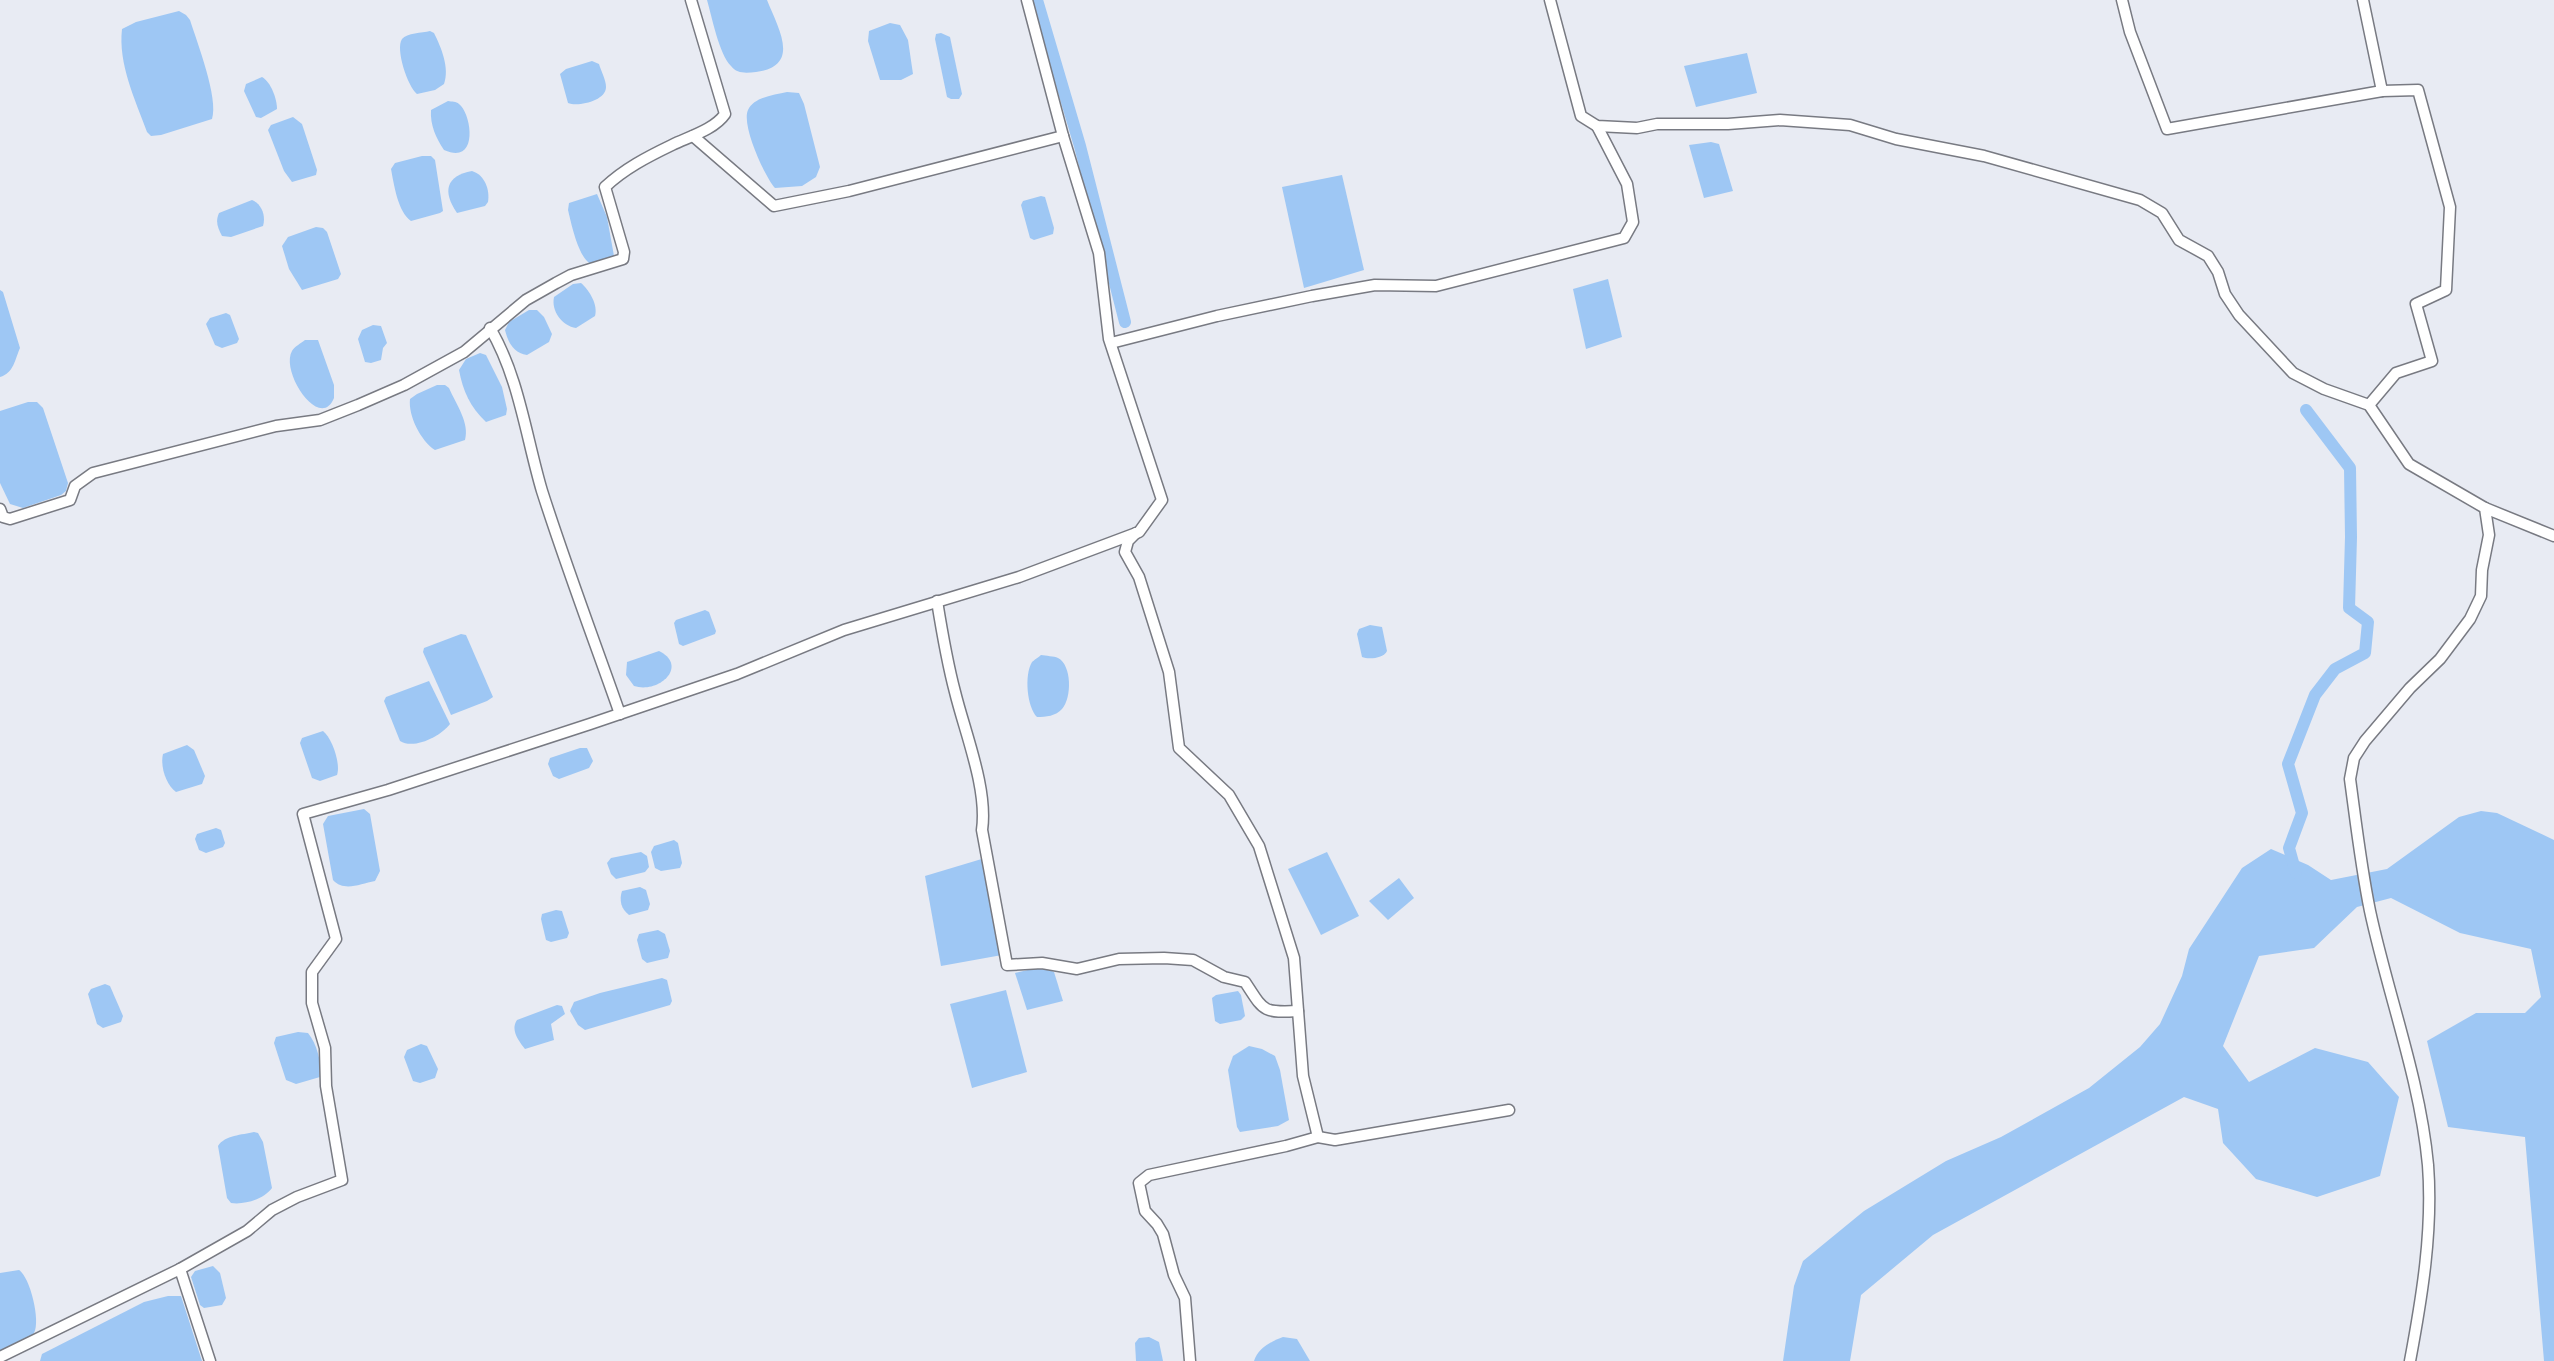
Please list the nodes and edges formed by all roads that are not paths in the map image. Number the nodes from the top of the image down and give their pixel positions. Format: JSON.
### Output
{"nodes":[{"id":1,"x":691,"y":0,"type":"edge"},
{"id":2,"x":1027,"y":0,"type":"edge"},
{"id":3,"x":1550,"y":0,"type":"edge"},
{"id":4,"x":2122,"y":0,"type":"edge"},
{"id":5,"x":2363,"y":0,"type":"edge"},
{"id":6,"x":2382,"y":90,"type":"junction"},
{"id":7,"x":1597,"y":126,"type":"junction"},
{"id":8,"x":693,"y":136,"type":"junction"},
{"id":9,"x":1063,"y":136,"type":"junction"},
{"id":10,"x":490,"y":328,"type":"junction"},
{"id":11,"x":1111,"y":343,"type":"junction"},
{"id":12,"x":2369,"y":405,"type":"junction"},
{"id":13,"x":2485,"y":508,"type":"junction"},
{"id":14,"x":0,"y":509,"type":"edge"},
{"id":15,"x":1139,"y":531,"type":"junction"},
{"id":16,"x":2554,"y":536,"type":"edge"},
{"id":17,"x":937,"y":601,"type":"junction"},
{"id":18,"x":620,"y":714,"type":"junction"},
{"id":19,"x":1298,"y":1011,"type":"junction"},
{"id":20,"x":1509,"y":1110,"type":"dead end"},
{"id":21,"x":1318,"y":1137,"type":"junction"},
{"id":22,"x":180,"y":1269,"type":"junction"},
{"id":23,"x":0,"y":1357,"type":"edge"},
{"id":24,"x":210,"y":1361,"type":"edge"},
{"id":25,"x":1190,"y":1361,"type":"edge"},
{"id":26,"x":2410,"y":1361,"type":"edge"}],
"edges":[{"from":1,"to":8,"type":"street"},
{"from":2,"to":9,"type":"street"},
{"from":3,"to":7,"type":"street"},
{"from":4,"to":6,"type":"street"},
{"from":5,"to":6,"type":"street"},
{"from":6,"to":12,"type":"street"},
{"from":7,"to":11,"type":"street"},
{"from":7,"to":12,"type":"street"},
{"from":8,"to":9,"type":"street"},
{"from":8,"to":10,"type":"street"},
{"from":9,"to":11,"type":"street"},
{"from":10,"to":14,"type":"street"},
{"from":10,"to":18,"type":"street"},
{"from":11,"to":15,"type":"street"},
{"from":12,"to":13,"type":"street"},
{"from":13,"to":16,"type":"street"},
{"from":13,"to":26,"type":"street"},
{"from":15,"to":17,"type":"street"},
{"from":15,"to":19,"type":"street"},
{"from":17,"to":18,"type":"street"},
{"from":17,"to":19,"type":"street"},
{"from":18,"to":22,"type":"street"},
{"from":19,"to":21,"type":"street"},
{"from":20,"to":21,"type":"street"},
{"from":21,"to":25,"type":"street"},
{"from":22,"to":23,"type":"street"},
{"from":22,"to":24,"type":"street"}]}
